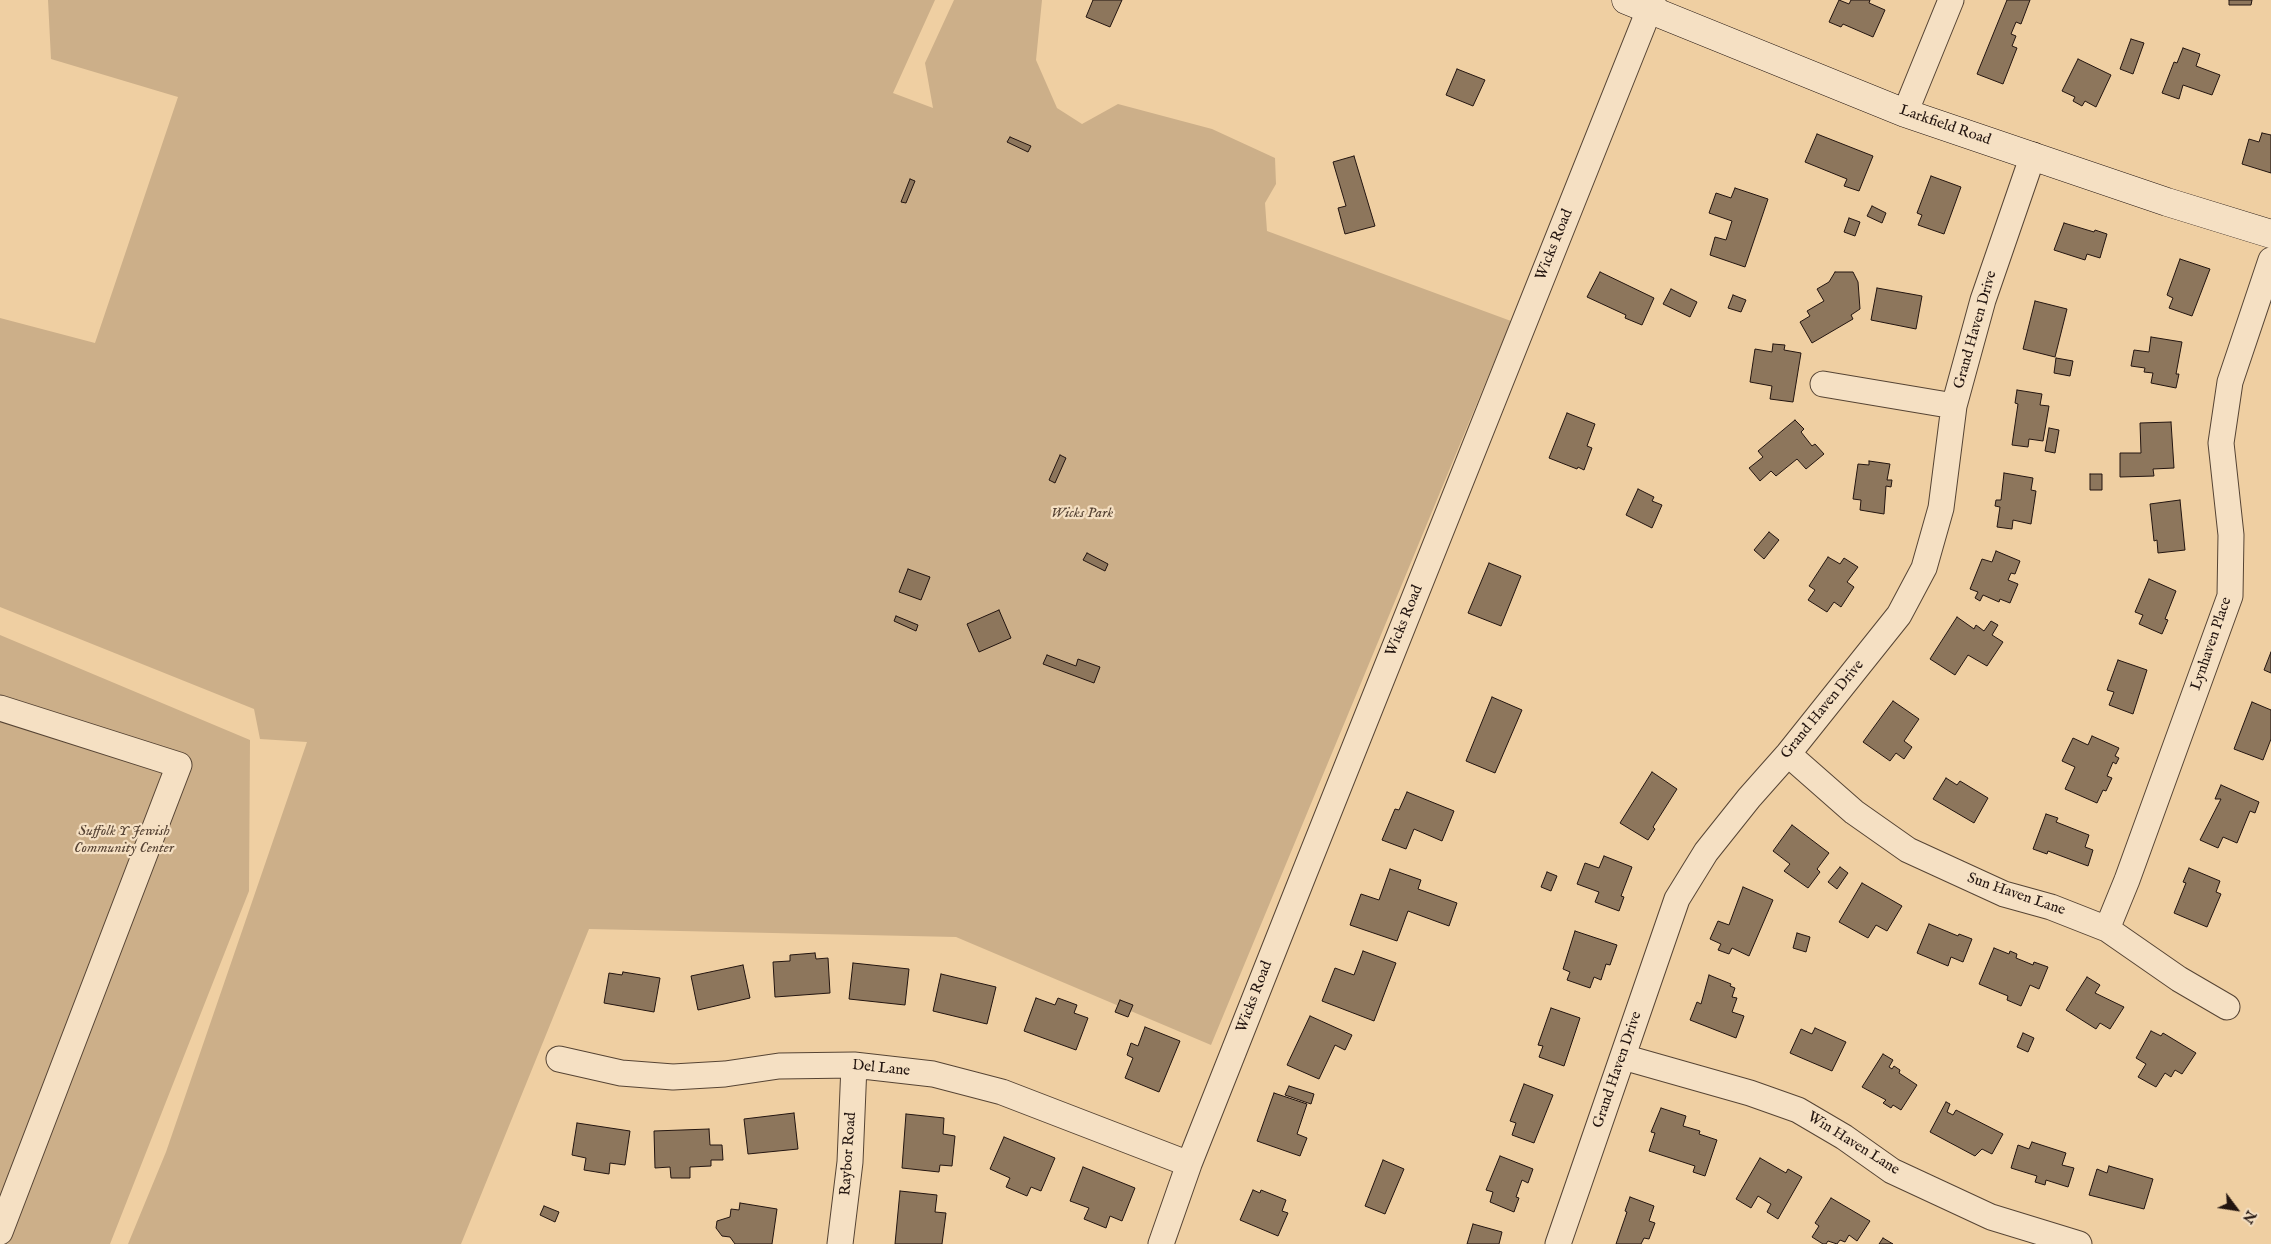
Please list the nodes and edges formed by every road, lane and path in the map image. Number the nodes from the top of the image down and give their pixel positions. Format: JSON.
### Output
{"nodes":[{"id":1,"x":1951,"y":0,"type":"edge"},
{"id":2,"x":1643,"y":3,"type":"edge"},
{"id":3,"x":1905,"y":113,"type":"junction"},
{"id":4,"x":2033,"y":155,"type":"junction"},
{"id":5,"x":2271,"y":234,"type":"edge"},
{"id":6,"x":2271,"y":260,"type":"edge"},
{"id":7,"x":1823,"y":384,"type":"dead end"},
{"id":8,"x":1954,"y":406,"type":"junction"},
{"id":9,"x":0,"y":708,"type":"edge"},
{"id":10,"x":1788,"y":754,"type":"junction"},
{"id":11,"x":2106,"y":929,"type":"junction"},
{"id":12,"x":2227,"y":1007,"type":"dead end"},
{"id":13,"x":1623,"y":1057,"type":"junction"},
{"id":14,"x":558,"y":1059,"type":"dead end"},
{"id":15,"x":854,"y":1065,"type":"junction"},
{"id":16,"x":1189,"y":1164,"type":"junction"},
{"id":17,"x":0,"y":1232,"type":"edge"},
{"id":18,"x":840,"y":1244,"type":"edge"},
{"id":19,"x":1161,"y":1244,"type":"edge"},
{"id":20,"x":1558,"y":1244,"type":"edge"},
{"id":21,"x":2079,"y":1244,"type":"edge"}],
"edges":[{"from":1,"to":3,"type":"street"},
{"from":2,"to":3,"type":"main road","name":"Larkfield Road"},
{"from":2,"to":16,"type":"street","name":"Wicks Road"},
{"from":3,"to":4,"type":"main road","name":"Larkfield Road"},
{"from":4,"to":5,"type":"main road","name":"Larkfield Road"},
{"from":4,"to":8,"type":"street","name":"Grand Haven Drive"},
{"from":6,"to":11,"type":"street","name":"Lynhaven Place"},
{"from":7,"to":8,"type":"street"},
{"from":8,"to":10,"type":"street","name":"Grand Haven Drive"},
{"from":9,"to":17,"type":"street"},
{"from":10,"to":11,"type":"street","name":"Sun Haven Lane"},
{"from":10,"to":13,"type":"street","name":"Grand Haven Drive"},
{"from":11,"to":12,"type":"street","name":"Sun Haven Lane"},
{"from":13,"to":20,"type":"street","name":"Grand Haven Drive"},
{"from":13,"to":21,"type":"street","name":"Win Haven Lane"},
{"from":14,"to":15,"type":"street","name":"Del Lane"},
{"from":15,"to":16,"type":"street","name":"Del Lane"},
{"from":15,"to":18,"type":"street","name":"Raybor Road"},
{"from":16,"to":19,"type":"street","name":"Wicks Road"}]}
